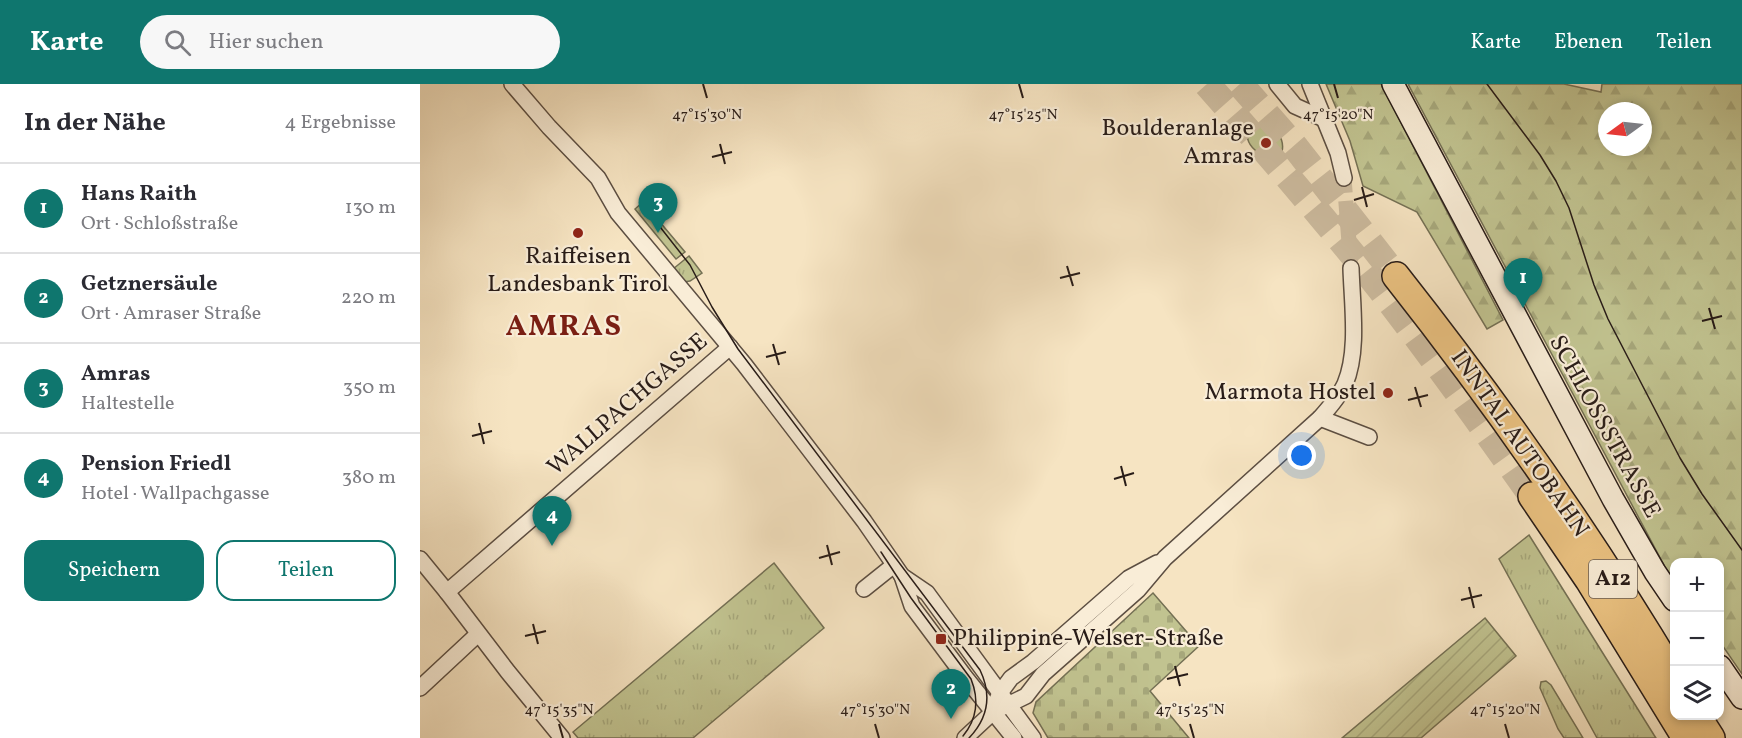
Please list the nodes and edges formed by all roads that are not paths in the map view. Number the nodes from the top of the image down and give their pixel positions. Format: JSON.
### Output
{"nodes":[{"id":1,"x":512,"y":84,"type":"edge"},
{"id":2,"x":1277,"y":84,"type":"edge"},
{"id":3,"x":1310,"y":84,"type":"edge"},
{"id":4,"x":1393,"y":84,"type":"edge"},
{"id":5,"x":1324,"y":119,"type":"junction"},
{"id":6,"x":1344,"y":178,"type":"tunnel mouth"},
{"id":7,"x":1351,"y":268,"type":"tunnel mouth"},
{"id":8,"x":1396,"y":276,"type":"tunnel mouth"},
{"id":9,"x":730,"y":347,"type":"junction"},
{"id":10,"x":1320,"y":418,"type":"junction"},
{"id":11,"x":1370,"y":437,"type":"dead end"},
{"id":12,"x":1532,"y":496,"type":"tunnel mouth"},
{"id":13,"x":1165,"y":558,"type":"junction"},
{"id":14,"x":420,"y":559,"type":"edge"},
{"id":15,"x":898,"y":570,"type":"junction"},
{"id":16,"x":864,"y":589,"type":"dead end"},
{"id":17,"x":447,"y":591,"type":"junction"},
{"id":18,"x":1670,"y":594,"type":"edge"},
{"id":19,"x":478,"y":634,"type":"junction"},
{"id":20,"x":1670,"y":670,"type":"edge"},
{"id":21,"x":1724,"y":673,"type":"edge"},
{"id":22,"x":420,"y":688,"type":"edge"},
{"id":23,"x":1742,"y":698,"type":"edge"},
{"id":24,"x":1004,"y":699,"type":"junction"},
{"id":25,"x":993,"y":712,"type":"junction"},
{"id":26,"x":1700,"y":720,"type":"edge"},
{"id":27,"x":562,"y":738,"type":"edge"},
{"id":28,"x":965,"y":738,"type":"edge"},
{"id":29,"x":1014,"y":738,"type":"edge"},
{"id":30,"x":1033,"y":738,"type":"edge"},
{"id":31,"x":1686,"y":738,"type":"edge"},
{"id":32,"x":1711,"y":738,"type":"edge"}],
"edges":[{"from":1,"to":9,"type":"street"},
{"from":2,"to":5,"type":"street"},
{"from":3,"to":5,"type":"street"},
{"from":4,"to":18,"type":"main road","name":"SCHLOSSSTRASSE"},
{"from":5,"to":6,"type":"street"},
{"from":7,"to":10,"type":"street"},
{"from":8,"to":20,"type":"highway","name":"INNTAL AUTOBAHN","number":"A12"},
{"from":9,"to":15,"type":"street"},
{"from":9,"to":17,"type":"street","name":"WALLPACHGASSE"},
{"from":10,"to":11,"type":"street"},
{"from":10,"to":13,"type":"street"},
{"from":12,"to":31,"type":"highway","name":"INNTAL AUTOBAHN","number":"A12"},
{"from":13,"to":24,"type":"street"},
{"from":13,"to":24,"type":"street"},
{"from":14,"to":17,"type":"street"},
{"from":15,"to":16,"type":"street"},
{"from":15,"to":24,"type":"street"},
{"from":15,"to":25,"type":"street"},
{"from":17,"to":19,"type":"street"},
{"from":19,"to":22,"type":"street"},
{"from":19,"to":27,"type":"street"},
{"from":21,"to":23,"type":"main road"},
{"from":24,"to":25,"type":"street"},
{"from":24,"to":30,"type":"street"},
{"from":25,"to":28,"type":"street"},
{"from":25,"to":29,"type":"street"},
{"from":26,"to":32,"type":"highway"}]}
